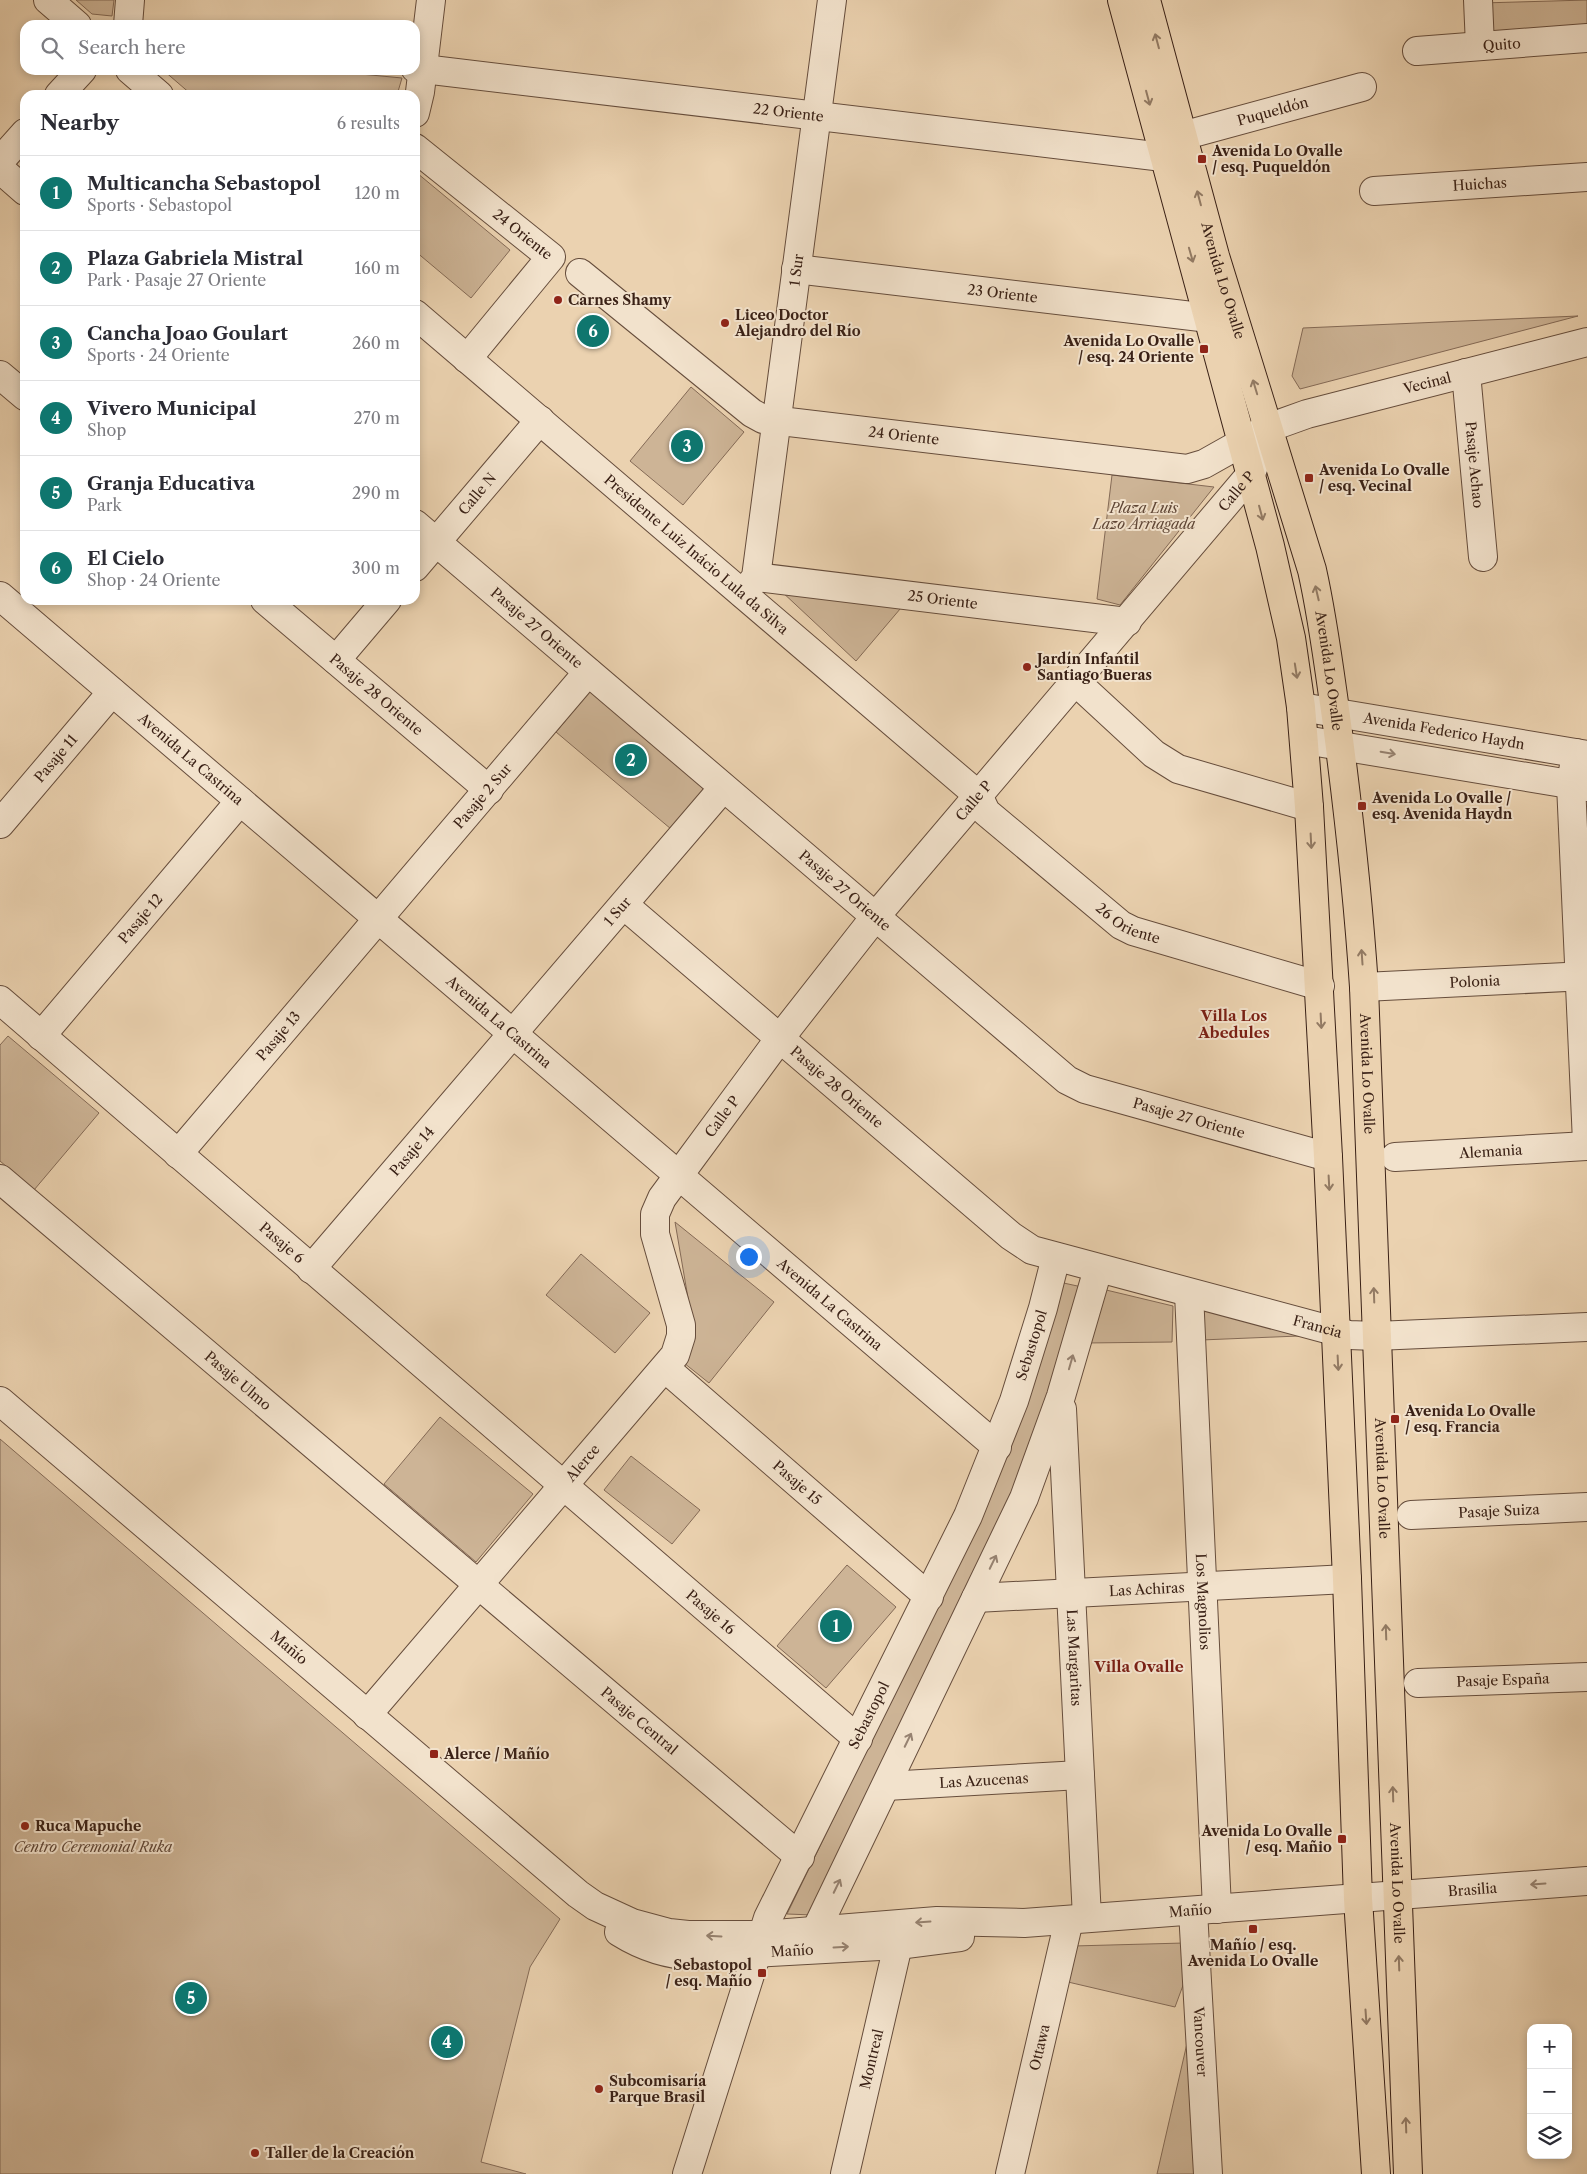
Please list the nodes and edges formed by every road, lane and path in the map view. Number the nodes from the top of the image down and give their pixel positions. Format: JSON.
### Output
{"nodes":[{"id":1,"x":48,"y":0,"type":"edge"},
{"id":2,"x":130,"y":0,"type":"edge"},
{"id":3,"x":432,"y":0,"type":"edge"},
{"id":4,"x":832,"y":0,"type":"edge"},
{"id":5,"x":1122,"y":0,"type":"edge"},
{"id":6,"x":1146,"y":0,"type":"edge"},
{"id":7,"x":1478,"y":0,"type":"edge"},
{"id":8,"x":71,"y":20,"type":"edge"},
{"id":9,"x":128,"y":20,"type":"edge"},
{"id":10,"x":1587,"y":38,"type":"edge"},
{"id":11,"x":1480,"y":46,"type":"junction"},
{"id":12,"x":1417,"y":51,"type":"dead end"},
{"id":13,"x":420,"y":64,"type":"edge"},
{"id":14,"x":420,"y":69,"type":"edge"},
{"id":15,"x":77,"y":75,"type":"edge"},
{"id":16,"x":136,"y":75,"type":"edge"},
{"id":17,"x":418,"y":75,"type":"edge"},
{"id":18,"x":1362,"y":88,"type":"dead end"},
{"id":19,"x":64,"y":90,"type":"edge"},
{"id":20,"x":153,"y":90,"type":"edge"},
{"id":21,"x":417,"y":90,"type":"edge"},
{"id":22,"x":817,"y":116,"type":"junction"},
{"id":23,"x":1182,"y":136,"type":"junction"},
{"id":24,"x":20,"y":139,"type":"edge"},
{"id":25,"x":420,"y":152,"type":"edge"},
{"id":26,"x":1163,"y":157,"type":"junction"},
{"id":27,"x":0,"y":161,"type":"edge"},
{"id":28,"x":0,"y":169,"type":"edge"},
{"id":29,"x":1587,"y":177,"type":"edge"},
{"id":30,"x":20,"y":187,"type":"edge"},
{"id":31,"x":1374,"y":192,"type":"dead end"},
{"id":32,"x":796,"y":270,"type":"junction"},
{"id":33,"x":580,"y":273,"type":"dead end"},
{"id":34,"x":420,"y":318,"type":"edge"},
{"id":35,"x":1209,"y":318,"type":"junction"},
{"id":36,"x":1587,"y":342,"type":"edge"},
{"id":37,"x":468,"y":358,"type":"junction"},
{"id":38,"x":1466,"y":373,"type":"junction"},
{"id":39,"x":0,"y":375,"type":"edge"},
{"id":40,"x":20,"y":392,"type":"edge"},
{"id":41,"x":540,"y":420,"type":"junction"},
{"id":42,"x":776,"y":422,"type":"junction"},
{"id":43,"x":1268,"y":428,"type":"junction"},
{"id":44,"x":1244,"y":443,"type":"junction"},
{"id":45,"x":1251,"y":474,"type":"junction"},
{"id":46,"x":420,"y":528,"type":"edge"},
{"id":47,"x":436,"y":542,"type":"junction"},
{"id":48,"x":1483,"y":557,"type":"dead end"},
{"id":49,"x":420,"y":561,"type":"edge"},
{"id":50,"x":749,"y":586,"type":"junction"},
{"id":51,"x":0,"y":596,"type":"edge"},
{"id":52,"x":271,"y":605,"type":"edge"},
{"id":53,"x":383,"y":605,"type":"edge"},
{"id":54,"x":1127,"y":622,"type":"junction"},
{"id":55,"x":336,"y":660,"type":"junction"},
{"id":56,"x":588,"y":672,"type":"junction"},
{"id":57,"x":1076,"y":682,"type":"junction"},
{"id":58,"x":112,"y":692,"type":"junction"},
{"id":59,"x":1301,"y":706,"type":"junction"},
{"id":60,"x":1335,"y":712,"type":"junction"},
{"id":61,"x":1467,"y":734,"type":"junction"},
{"id":62,"x":1305,"y":740,"type":"junction"},
{"id":63,"x":1340,"y":745,"type":"junction"},
{"id":64,"x":1581,"y":754,"type":"edge"},
{"id":65,"x":1462,"y":766,"type":"junction"},
{"id":66,"x":1579,"y":786,"type":"edge"},
{"id":67,"x":723,"y":788,"type":"junction"},
{"id":68,"x":489,"y":790,"type":"junction"},
{"id":69,"x":978,"y":795,"type":"junction"},
{"id":70,"x":240,"y":801,"type":"junction"},
{"id":71,"x":1309,"y":807,"type":"junction"},
{"id":72,"x":0,"y":824,"type":"edge"},
{"id":73,"x":624,"y":904,"type":"junction"},
{"id":74,"x":875,"y":918,"type":"junction"},
{"id":75,"x":379,"y":920,"type":"junction"},
{"id":76,"x":1583,"y":976,"type":"edge"},
{"id":77,"x":1320,"y":986,"type":"junction"},
{"id":78,"x":1364,"y":987,"type":"junction"},
{"id":79,"x":4,"y":1012,"type":"edge"},
{"id":80,"x":513,"y":1034,"type":"junction"},
{"id":81,"x":41,"y":1036,"type":"junction"},
{"id":82,"x":780,"y":1038,"type":"junction"},
{"id":83,"x":1587,"y":1144,"type":"edge"},
{"id":84,"x":178,"y":1154,"type":"junction"},
{"id":85,"x":1328,"y":1157,"type":"junction"},
{"id":86,"x":1394,"y":1157,"type":"dead end"},
{"id":87,"x":680,"y":1176,"type":"junction"},
{"id":88,"x":0,"y":1179,"type":"edge"},
{"id":89,"x":1056,"y":1258,"type":"junction"},
{"id":90,"x":311,"y":1269,"type":"junction"},
{"id":91,"x":1098,"y":1269,"type":"junction"},
{"id":92,"x":1189,"y":1293,"type":"junction"},
{"id":93,"x":1587,"y":1327,"type":"edge"},
{"id":94,"x":1336,"y":1333,"type":"junction"},
{"id":95,"x":1376,"y":1336,"type":"junction"},
{"id":96,"x":665,"y":1368,"type":"junction"},
{"id":97,"x":1061,"y":1396,"type":"junction"},
{"id":98,"x":0,"y":1401,"type":"edge"},
{"id":99,"x":997,"y":1447,"type":"junction"},
{"id":100,"x":563,"y":1486,"type":"junction"},
{"id":101,"x":1587,"y":1507,"type":"edge"},
{"id":102,"x":1411,"y":1515,"type":"dead end"},
{"id":103,"x":1347,"y":1579,"type":"junction"},
{"id":104,"x":477,"y":1584,"type":"junction"},
{"id":105,"x":1203,"y":1587,"type":"junction"},
{"id":106,"x":1071,"y":1594,"type":"junction"},
{"id":107,"x":929,"y":1597,"type":"junction"},
{"id":108,"x":976,"y":1598,"type":"junction"},
{"id":109,"x":1587,"y":1676,"type":"edge"},
{"id":110,"x":1418,"y":1683,"type":"dead end"},
{"id":111,"x":367,"y":1715,"type":"junction"},
{"id":112,"x":858,"y":1740,"type":"junction"},
{"id":113,"x":1080,"y":1775,"type":"junction"},
{"id":114,"x":886,"y":1786,"type":"junction"},
{"id":115,"x":800,"y":1857,"type":"junction"},
{"id":116,"x":1587,"y":1881,"type":"edge"},
{"id":117,"x":1396,"y":1896,"type":"junction"},
{"id":118,"x":1358,"y":1899,"type":"junction"},
{"id":119,"x":1205,"y":1910,"type":"junction"},
{"id":120,"x":1078,"y":1919,"type":"junction"},
{"id":121,"x":1024,"y":1923,"type":"junction"},
{"id":122,"x":816,"y":1930,"type":"junction"},
{"id":123,"x":760,"y":1944,"type":"junction"},
{"id":124,"x":898,"y":1945,"type":"junction"},
{"id":125,"x":687,"y":2174,"type":"edge"},
{"id":126,"x":845,"y":2174,"type":"edge"},
{"id":127,"x":1010,"y":2174,"type":"edge"},
{"id":128,"x":1208,"y":2174,"type":"edge"},
{"id":129,"x":1376,"y":2174,"type":"edge"},
{"id":130,"x":1408,"y":2174,"type":"edge"}],
"edges":[{"from":1,"to":8,"type":"street"},
{"from":2,"to":9,"type":"street"},
{"from":3,"to":13,"type":"street"},
{"from":4,"to":22,"type":"street","name":"1 Sur"},
{"from":5,"to":26,"type":"main road","name":"Avenida Lo Ovalle","one_way":true},
{"from":23,"to":6,"type":"main road","name":"Avenida Lo Ovalle","one_way":true},
{"from":7,"to":11,"type":"street"},
{"from":10,"to":11,"type":"street","name":"Quito"},
{"from":11,"to":12,"type":"street","name":"Quito"},
{"from":14,"to":22,"type":"street","name":"22 Oriente"},
{"from":15,"to":19,"type":"street"},
{"from":16,"to":20,"type":"street"},
{"from":17,"to":21,"type":"street"},
{"from":18,"to":23,"type":"street","name":"Puqueldón"},
{"from":22,"to":26,"type":"street","name":"22 Oriente"},
{"from":22,"to":32,"type":"street","name":"1 Sur"},
{"from":43,"to":23,"type":"main road","name":"Avenida Lo Ovalle","one_way":true},
{"from":24,"to":27,"type":"street"},
{"from":25,"to":37,"type":"street","name":"24 Oriente"},
{"from":26,"to":35,"type":"main road","name":"Avenida Lo Ovalle","one_way":true},
{"from":28,"to":30,"type":"street"},
{"from":29,"to":31,"type":"street","name":"Huichas"},
{"from":32,"to":35,"type":"street","name":"23 Oriente"},
{"from":32,"to":42,"type":"street","name":"1 Sur"},
{"from":33,"to":42,"type":"street","name":"24 Oriente"},
{"from":34,"to":37,"type":"street","name":"Presidente Luiz Inácio Lula da Silva"},
{"from":35,"to":44,"type":"main road","name":"Avenida Lo Ovalle"},
{"from":36,"to":38,"type":"street","name":"Vecinal"},
{"from":37,"to":41,"type":"street","name":"Presidente Luiz Inácio Lula da Silva"},
{"from":38,"to":43,"type":"street","name":"Vecinal"},
{"from":38,"to":48,"type":"street","name":"Pasaje Achao"},
{"from":39,"to":40,"type":"street"},
{"from":41,"to":47,"type":"street","name":"Calle N"},
{"from":41,"to":50,"type":"street","name":"Presidente Luiz Inácio Lula da Silva"},
{"from":42,"to":44,"type":"street","name":"24 Oriente"},
{"from":42,"to":50,"type":"street","name":"1 Sur"},
{"from":43,"to":44,"type":"street","name":"24 Oriente"},
{"from":43,"to":45,"type":"street","name":"Calle P"},
{"from":60,"to":43,"type":"main road","name":"Avenida Lo Ovalle","one_way":true},
{"from":44,"to":45,"type":"main road","name":"Avenida Lo Ovalle"},
{"from":45,"to":54,"type":"street","name":"Calle P"},
{"from":45,"to":59,"type":"main road","name":"Avenida Lo Ovalle","one_way":true},
{"from":46,"to":47,"type":"street","name":"Pasaje 27 Oriente"},
{"from":47,"to":49,"type":"street","name":"Calle N"},
{"from":47,"to":56,"type":"street","name":"Pasaje 27 Oriente"},
{"from":50,"to":54,"type":"street","name":"25 Oriente"},
{"from":50,"to":69,"type":"street","name":"Presidente Luiz Inácio Lula da Silva"},
{"from":51,"to":58,"type":"street","name":"Avenida La Castrina"},
{"from":52,"to":55,"type":"street","name":"Pasaje 28 Oriente"},
{"from":53,"to":55,"type":"street"},
{"from":54,"to":57,"type":"street","name":"Calle P"},
{"from":55,"to":68,"type":"street","name":"Pasaje 28 Oriente"},
{"from":56,"to":67,"type":"street","name":"Pasaje 27 Oriente"},
{"from":56,"to":68,"type":"street","name":"Pasaje 2 Sur"},
{"from":57,"to":69,"type":"street","name":"Calle P"},
{"from":57,"to":71,"type":"street"},
{"from":58,"to":70,"type":"street","name":"Avenida La Castrina"},
{"from":58,"to":72,"type":"street","name":"Pasaje 11"},
{"from":59,"to":60,"type":"street","name":"Avenida Federico Haydn"},
{"from":59,"to":62,"type":"main road","name":"Avenida Lo Ovalle"},
{"from":60,"to":61,"type":"street","name":"Avenida Federico Haydn"},
{"from":60,"to":63,"type":"main road","name":"Avenida Lo Ovalle"},
{"from":61,"to":64,"type":"street","name":"Avenida Federico Haydn"},
{"from":61,"to":65,"type":"street"},
{"from":62,"to":63,"type":"street"},
{"from":62,"to":71,"type":"main road","name":"Avenida Lo Ovalle"},
{"from":63,"to":65,"type":"street","one_way":true},
{"from":78,"to":63,"type":"main road","name":"Avenida Lo Ovalle","one_way":true},
{"from":64,"to":66,"type":"street"},
{"from":65,"to":66,"type":"street"},
{"from":66,"to":76,"type":"street"},
{"from":67,"to":73,"type":"street","name":"1 Sur"},
{"from":67,"to":74,"type":"street","name":"Pasaje 27 Oriente"},
{"from":68,"to":75,"type":"street","name":"Pasaje 2 Sur"},
{"from":69,"to":74,"type":"street","name":"Calle P"},
{"from":69,"to":77,"type":"street","name":"26 Oriente"},
{"from":70,"to":75,"type":"street","name":"Avenida La Castrina"},
{"from":70,"to":81,"type":"street","name":"Pasaje 12"},
{"from":71,"to":77,"type":"main road","name":"Avenida Lo Ovalle","one_way":true},
{"from":73,"to":80,"type":"street","name":"1 Sur"},
{"from":73,"to":82,"type":"street","name":"Pasaje 28 Oriente"},
{"from":74,"to":82,"type":"street","name":"Calle P"},
{"from":74,"to":85,"type":"street","name":"Pasaje 27 Oriente"},
{"from":75,"to":80,"type":"street","name":"Avenida La Castrina"},
{"from":75,"to":84,"type":"street","name":"Pasaje 13"},
{"from":76,"to":78,"type":"street","name":"Polonia"},
{"from":76,"to":83,"type":"street"},
{"from":77,"to":85,"type":"main road","name":"Avenida Lo Ovalle","one_way":true},
{"from":95,"to":78,"type":"main road","name":"Avenida Lo Ovalle","one_way":true},
{"from":79,"to":81,"type":"street","name":"Pasaje 6"},
{"from":80,"to":87,"type":"street","name":"Avenida La Castrina"},
{"from":80,"to":90,"type":"street","name":"Pasaje 14"},
{"from":81,"to":84,"type":"street","name":"Pasaje 6"},
{"from":82,"to":87,"type":"street","name":"Calle P"},
{"from":82,"to":89,"type":"street","name":"Pasaje 28 Oriente"},
{"from":83,"to":86,"type":"street","name":"Alemania"},
{"from":84,"to":90,"type":"street","name":"Pasaje 6"},
{"from":85,"to":94,"type":"main road","name":"Avenida Lo Ovalle","one_way":true},
{"from":87,"to":96,"type":"street","name":"Alerce"},
{"from":87,"to":99,"type":"street","name":"Avenida La Castrina"},
{"from":88,"to":104,"type":"street","name":"Pasaje Ulmo"},
{"from":89,"to":91,"type":"street","name":"Francia"},
{"from":89,"to":99,"type":"street","name":"Sebastopol"},
{"from":90,"to":100,"type":"street","name":"Pasaje 6"},
{"from":91,"to":92,"type":"street","name":"Francia"},
{"from":97,"to":91,"type":"street","one_way":true},
{"from":92,"to":94,"type":"street","name":"Francia"},
{"from":92,"to":105,"type":"street","name":"Los Magnolios"},
{"from":93,"to":95,"type":"street","name":"Francia"},
{"from":94,"to":95,"type":"street","name":"Francia"},
{"from":94,"to":103,"type":"main road","name":"Avenida Lo Ovalle","one_way":true},
{"from":117,"to":95,"type":"main road","name":"Avenida Lo Ovalle","one_way":true},
{"from":96,"to":100,"type":"street","name":"Alerce"},
{"from":96,"to":107,"type":"street","name":"Pasaje 15"},
{"from":97,"to":106,"type":"street","name":"Las Margaritas"},
{"from":108,"to":97,"type":"street","one_way":true},
{"from":98,"to":111,"type":"street","name":"Mañío"},
{"from":99,"to":107,"type":"street","name":"Sebastopol"},
{"from":100,"to":104,"type":"street","name":"Alerce"},
{"from":100,"to":112,"type":"street","name":"Pasaje 16"},
{"from":101,"to":102,"type":"street","name":"Pasaje Suiza"},
{"from":103,"to":105,"type":"street","name":"Las Achiras"},
{"from":103,"to":118,"type":"main road","name":"Avenida Lo Ovalle"},
{"from":104,"to":111,"type":"street","name":"Alerce"},
{"from":104,"to":115,"type":"street","name":"Pasaje Central"},
{"from":105,"to":106,"type":"street","name":"Las Achiras"},
{"from":105,"to":119,"type":"street","name":"Los Magnolios"},
{"from":106,"to":108,"type":"street","name":"Las Achiras"},
{"from":106,"to":113,"type":"street","name":"Las Margaritas"},
{"from":107,"to":112,"type":"street","name":"Sebastopol"},
{"from":114,"to":108,"type":"street","one_way":true},
{"from":109,"to":110,"type":"street","name":"Pasaje España"},
{"from":111,"to":123,"type":"street","name":"Mañío"},
{"from":112,"to":115,"type":"street","name":"Sebastopol"},
{"from":113,"to":114,"type":"street","name":"Las Azucenas"},
{"from":113,"to":120,"type":"street","name":"Las Margaritas"},
{"from":122,"to":114,"type":"street","one_way":true},
{"from":115,"to":123,"type":"street","name":"Sebastopol"},
{"from":116,"to":117,"type":"street","name":"Brasilia","one_way":true},
{"from":117,"to":118,"type":"street","name":"Brasilia"},
{"from":130,"to":117,"type":"main road","name":"Avenida Lo Ovalle","one_way":true},
{"from":118,"to":119,"type":"street","name":"Mañío"},
{"from":118,"to":129,"type":"main road","name":"Avenida Lo Ovalle","one_way":true},
{"from":119,"to":120,"type":"street","name":"Mañío"},
{"from":119,"to":128,"type":"street","name":"Vancouver"},
{"from":120,"to":121,"type":"street","name":"Mañío"},
{"from":120,"to":127,"type":"street","name":"Ottawa"},
{"from":121,"to":122,"type":"street","name":"Mañío","one_way":true},
{"from":121,"to":124,"type":"street","name":"Mañío"},
{"from":122,"to":123,"type":"street","name":"Mañío"},
{"from":123,"to":124,"type":"street","name":"Mañío","one_way":true},
{"from":123,"to":125,"type":"street","name":"Sebastopol"},
{"from":124,"to":126,"type":"street","name":"Montreal"}]}
